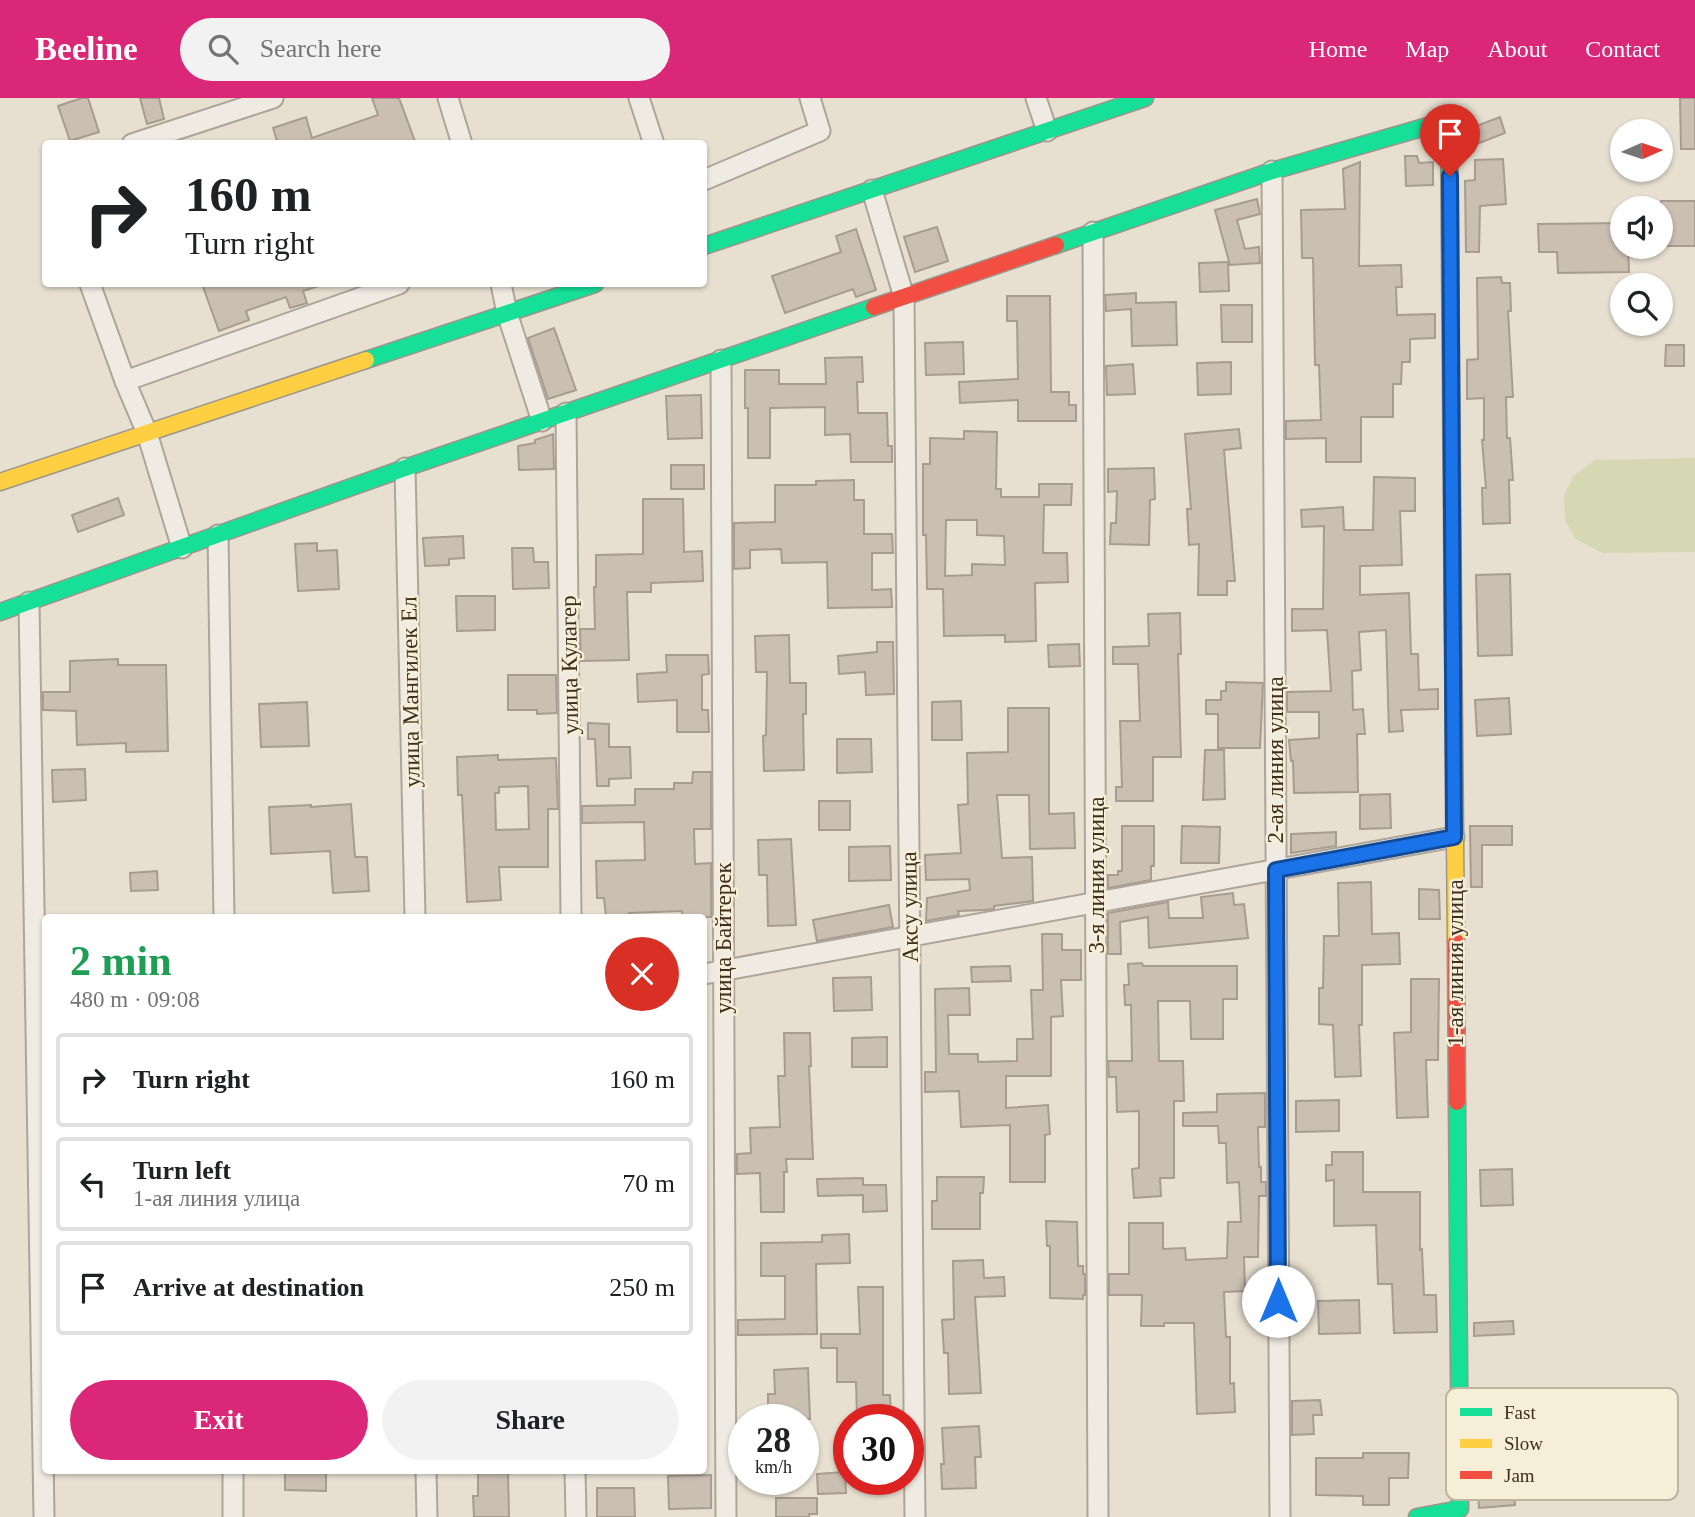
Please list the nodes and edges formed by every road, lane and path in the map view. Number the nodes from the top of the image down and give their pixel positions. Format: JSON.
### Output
{"nodes":[{"id":1,"x":274,"y":98,"type":"edge"},
{"id":2,"x":448,"y":98,"type":"edge"},
{"id":3,"x":639,"y":98,"type":"edge"},
{"id":4,"x":810,"y":98,"type":"edge"},
{"id":5,"x":1036,"y":98,"type":"edge"},
{"id":6,"x":1145,"y":98,"type":"edge"},
{"id":7,"x":1047,"y":131,"type":"junction"},
{"id":8,"x":144,"y":140,"type":"edge"},
{"id":9,"x":461,"y":140,"type":"edge"},
{"id":10,"x":653,"y":140,"type":"edge"},
{"id":11,"x":1272,"y":171,"type":"junction"},
{"id":12,"x":707,"y":179,"type":"edge"},
{"id":13,"x":872,"y":190,"type":"junction"},
{"id":14,"x":1093,"y":232,"type":"junction"},
{"id":15,"x":707,"y":245,"type":"edge"},
{"id":16,"x":91,"y":287,"type":"edge"},
{"id":17,"x":390,"y":287,"type":"edge"},
{"id":18,"x":502,"y":287,"type":"edge"},
{"id":19,"x":586,"y":287,"type":"edge"},
{"id":20,"x":904,"y":297,"type":"junction"},
{"id":21,"x":507,"y":313,"type":"junction"},
{"id":22,"x":721,"y":360,"type":"junction"},
{"id":23,"x":125,"y":381,"type":"junction"},
{"id":24,"x":566,"y":413,"type":"junction"},
{"id":25,"x":542,"y":421,"type":"junction"},
{"id":26,"x":147,"y":433,"type":"junction"},
{"id":27,"x":405,"y":468,"type":"junction"},
{"id":28,"x":0,"y":482,"type":"edge"},
{"id":29,"x":218,"y":534,"type":"junction"},
{"id":30,"x":182,"y":548,"type":"junction"},
{"id":31,"x":29,"y":602,"type":"junction"},
{"id":32,"x":0,"y":612,"type":"edge"},
{"id":33,"x":1454,"y":837,"type":"junction"},
{"id":34,"x":1276,"y":870,"type":"junction"},
{"id":35,"x":1096,"y":903,"type":"junction"},
{"id":36,"x":224,"y":914,"type":"edge"},
{"id":37,"x":415,"y":914,"type":"edge"},
{"id":38,"x":571,"y":914,"type":"edge"},
{"id":39,"x":910,"y":936,"type":"junction"},
{"id":40,"x":723,"y":970,"type":"junction"},
{"id":41,"x":707,"y":973,"type":"edge"},
{"id":42,"x":1459,"y":1388,"type":"edge"},
{"id":43,"x":42,"y":1395,"type":"edge"},
{"id":44,"x":43,"y":1474,"type":"edge"},
{"id":45,"x":233,"y":1474,"type":"edge"},
{"id":46,"x":426,"y":1474,"type":"edge"},
{"id":47,"x":575,"y":1474,"type":"edge"},
{"id":48,"x":1460,"y":1500,"type":"edge"},
{"id":49,"x":44,"y":1517,"type":"edge"},
{"id":50,"x":233,"y":1517,"type":"edge"},
{"id":51,"x":427,"y":1517,"type":"edge"},
{"id":52,"x":576,"y":1517,"type":"edge"},
{"id":53,"x":726,"y":1517,"type":"edge"},
{"id":54,"x":915,"y":1517,"type":"edge"},
{"id":55,"x":1098,"y":1517,"type":"edge"},
{"id":56,"x":1280,"y":1517,"type":"edge"},
{"id":57,"x":1417,"y":1517,"type":"edge"}],
"edges":[{"from":1,"to":8,"type":"street"},
{"from":2,"to":9,"type":"street"},
{"from":3,"to":10,"type":"street"},
{"from":4,"to":12,"type":"street"},
{"from":5,"to":7,"type":"street"},
{"from":6,"to":7,"type":"street"},
{"from":7,"to":13,"type":"street"},
{"from":11,"to":14,"type":"street"},
{"from":11,"to":33,"type":"street","name":"1-ая линия улица"},
{"from":11,"to":34,"type":"street","name":"2-ая линия улица"},
{"from":13,"to":15,"type":"street"},
{"from":13,"to":20,"type":"street","name":"Аксу улица"},
{"from":14,"to":20,"type":"street"},
{"from":14,"to":35,"type":"street","name":"3-я линия улица"},
{"from":16,"to":23,"type":"street"},
{"from":17,"to":23,"type":"street"},
{"from":18,"to":21,"type":"street"},
{"from":19,"to":21,"type":"street"},
{"from":20,"to":22,"type":"street"},
{"from":20,"to":39,"type":"street","name":"Аксу улица"},
{"from":21,"to":25,"type":"street"},
{"from":21,"to":26,"type":"street"},
{"from":22,"to":24,"type":"street"},
{"from":22,"to":40,"type":"street","name":"улица Байтерек"},
{"from":23,"to":26,"type":"street"},
{"from":24,"to":25,"type":"street"},
{"from":24,"to":38,"type":"street","name":"улица Кулагер"},
{"from":25,"to":27,"type":"street"},
{"from":26,"to":28,"type":"street"},
{"from":26,"to":30,"type":"street"},
{"from":27,"to":29,"type":"street"},
{"from":27,"to":37,"type":"street","name":"улица Мангилек Ел"},
{"from":29,"to":30,"type":"street"},
{"from":29,"to":36,"type":"street"},
{"from":30,"to":31,"type":"street"},
{"from":31,"to":32,"type":"street"},
{"from":31,"to":43,"type":"street"},
{"from":33,"to":34,"type":"street"},
{"from":33,"to":42,"type":"street","name":"1-ая линия улица"},
{"from":34,"to":35,"type":"street"},
{"from":34,"to":56,"type":"street","name":"2-ая линия улица"},
{"from":35,"to":39,"type":"street"},
{"from":35,"to":55,"type":"street","name":"3-я линия улица"},
{"from":39,"to":40,"type":"street"},
{"from":39,"to":54,"type":"street","name":"Аксу улица"},
{"from":40,"to":41,"type":"street"},
{"from":40,"to":53,"type":"street","name":"улица Байтерек"},
{"from":44,"to":49,"type":"street"},
{"from":45,"to":50,"type":"street"},
{"from":46,"to":51,"type":"street"},
{"from":47,"to":52,"type":"street"},
{"from":48,"to":57,"type":"street","name":"1-ая линия улица"}]}
